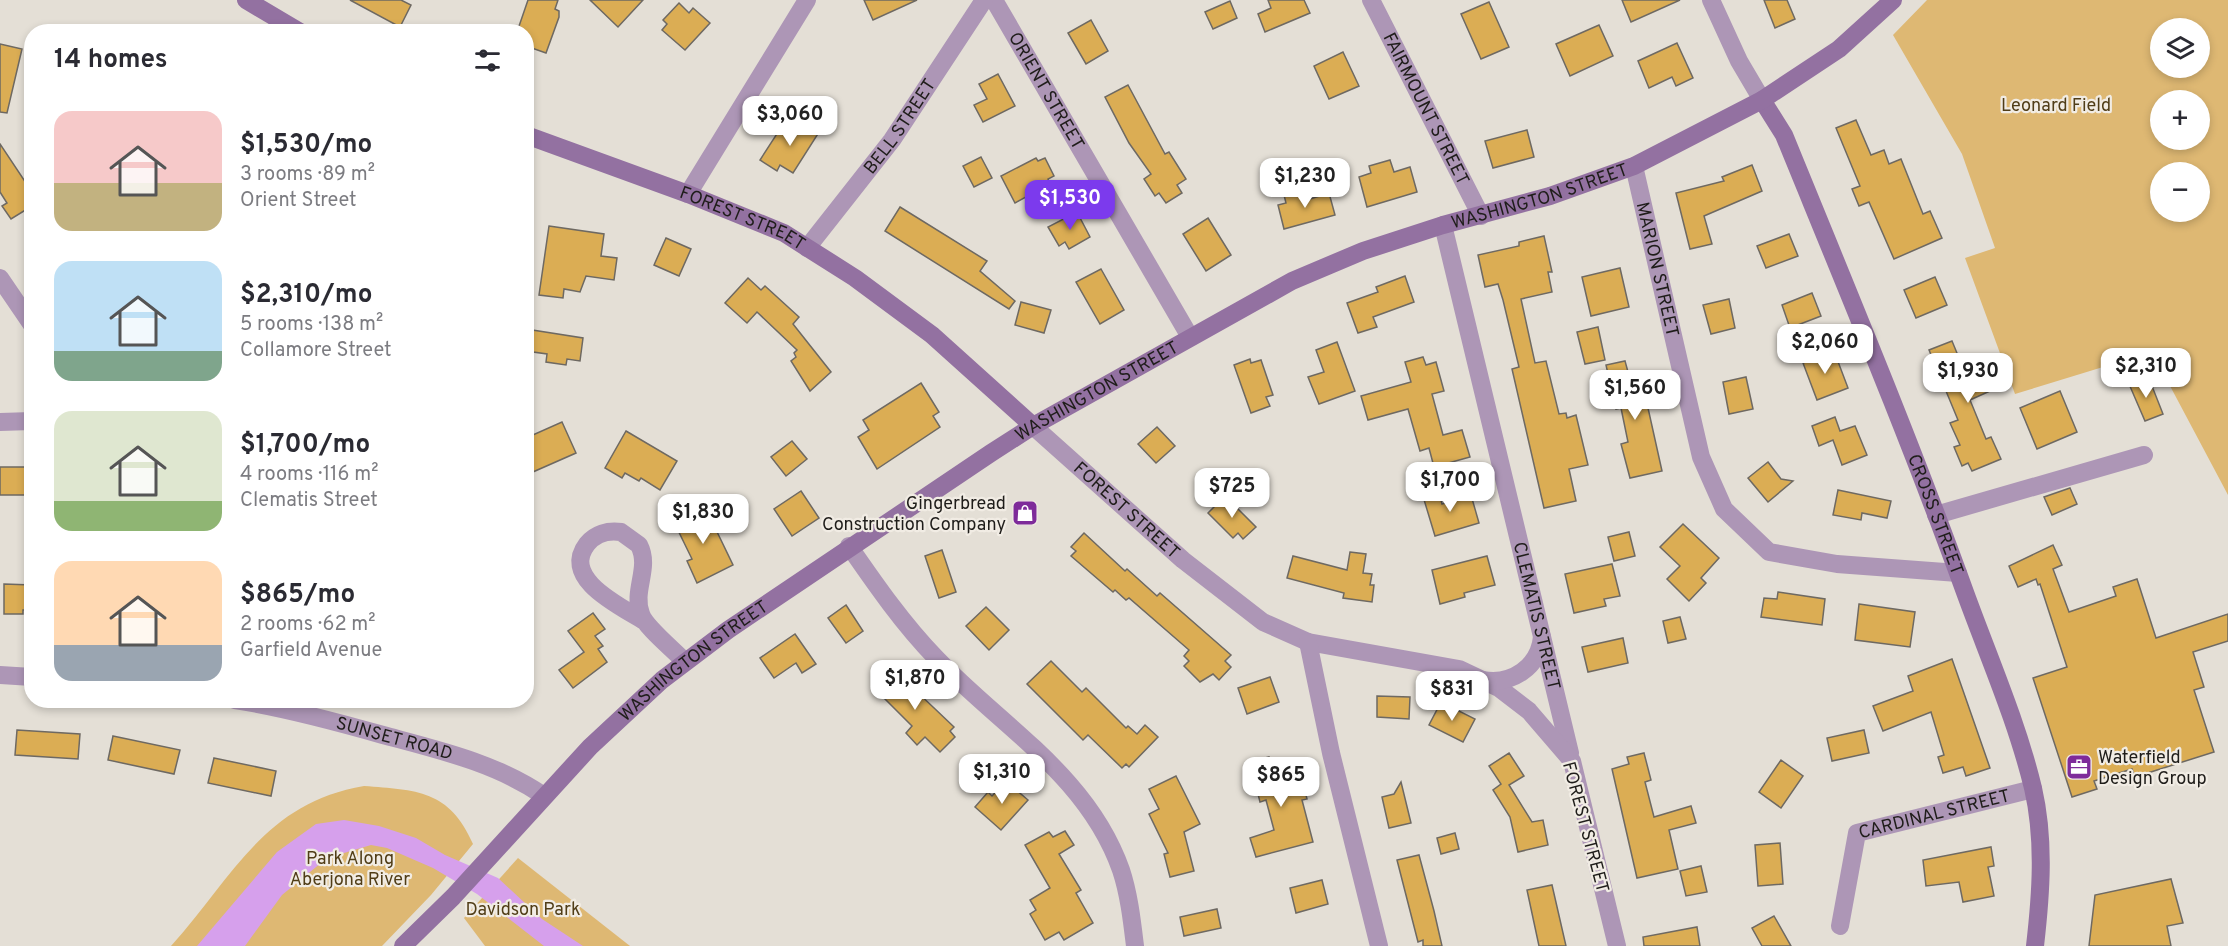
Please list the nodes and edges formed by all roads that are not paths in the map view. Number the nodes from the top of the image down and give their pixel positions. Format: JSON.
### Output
{"nodes":[{"id":1,"x":246,"y":0,"type":"edge"},
{"id":2,"x":807,"y":0,"type":"edge"},
{"id":3,"x":984,"y":0,"type":"edge"},
{"id":4,"x":994,"y":0,"type":"edge"},
{"id":5,"x":1371,"y":0,"type":"edge"},
{"id":6,"x":1712,"y":0,"type":"edge"},
{"id":7,"x":1893,"y":0,"type":"edge"},
{"id":8,"x":286,"y":24,"type":"edge"},
{"id":9,"x":1762,"y":100,"type":"junction"},
{"id":10,"x":534,"y":138,"type":"edge"},
{"id":11,"x":1634,"y":166,"type":"junction"},
{"id":12,"x":688,"y":194,"type":"junction"},
{"id":13,"x":1481,"y":216,"type":"junction"},
{"id":14,"x":1443,"y":225,"type":"junction"},
{"id":15,"x":807,"y":248,"type":"junction"},
{"id":16,"x":0,"y":278,"type":"edge"},
{"id":17,"x":24,"y":313,"type":"edge"},
{"id":18,"x":1190,"y":337,"type":"junction"},
{"id":19,"x":24,"y":421,"type":"edge"},
{"id":20,"x":0,"y":422,"type":"edge"},
{"id":21,"x":1033,"y":426,"type":"junction"},
{"id":22,"x":2144,"y":455,"type":"dead end"},
{"id":23,"x":1936,"y":515,"type":"junction"},
{"id":24,"x":849,"y":546,"type":"junction"},
{"id":25,"x":1958,"y":573,"type":"junction"},
{"id":26,"x":644,"y":621,"type":"junction"},
{"id":27,"x":1542,"y":637,"type":"junction"},
{"id":28,"x":1308,"y":642,"type":"junction"},
{"id":29,"x":685,"y":662,"type":"junction"},
{"id":30,"x":0,"y":675,"type":"edge"},
{"id":31,"x":24,"y":676,"type":"edge"},
{"id":32,"x":1482,"y":680,"type":"junction"},
{"id":33,"x":296,"y":708,"type":"edge"},
{"id":34,"x":1572,"y":761,"type":"junction"},
{"id":35,"x":2033,"y":789,"type":"junction"},
{"id":36,"x":544,"y":796,"type":"junction"},
{"id":37,"x":1840,"y":926,"type":"dead end"},
{"id":38,"x":403,"y":946,"type":"edge"},
{"id":39,"x":1135,"y":946,"type":"edge"},
{"id":40,"x":1379,"y":946,"type":"edge"},
{"id":41,"x":1617,"y":946,"type":"edge"},
{"id":42,"x":2035,"y":946,"type":"edge"}],
"edges":[{"from":1,"to":8,"type":"main road"},
{"from":2,"to":12,"type":"street"},
{"from":3,"to":15,"type":"street","name":"BELL STREET"},
{"from":4,"to":18,"type":"street","name":"ORIENT STREET"},
{"from":5,"to":13,"type":"street","name":"FAIRMOUNT STREET"},
{"from":6,"to":9,"type":"street"},
{"from":7,"to":9,"type":"main road","name":"WASHINGTON STREET"},
{"from":9,"to":11,"type":"main road","name":"WASHINGTON STREET"},
{"from":9,"to":23,"type":"main road","name":"CROSS STREET"},
{"from":10,"to":12,"type":"main road","name":"FOREST STREET"},
{"from":11,"to":13,"type":"main road","name":"WASHINGTON STREET"},
{"from":11,"to":25,"type":"street","name":"MARION STREET"},
{"from":12,"to":15,"type":"main road","name":"FOREST STREET"},
{"from":13,"to":14,"type":"main road","name":"WASHINGTON STREET"},
{"from":14,"to":18,"type":"main road","name":"WASHINGTON STREET"},
{"from":14,"to":27,"type":"street","name":"CLEMATIS STREET"},
{"from":15,"to":21,"type":"main road","name":"FOREST STREET"},
{"from":16,"to":17,"type":"street"},
{"from":18,"to":21,"type":"main road","name":"WASHINGTON STREET"},
{"from":19,"to":20,"type":"street"},
{"from":21,"to":24,"type":"main road","name":"WASHINGTON STREET"},
{"from":21,"to":28,"type":"street","name":"FOREST STREET"},
{"from":22,"to":23,"type":"street"},
{"from":23,"to":25,"type":"main road","name":"CROSS STREET"},
{"from":24,"to":29,"type":"main road","name":"WASHINGTON STREET"},
{"from":24,"to":39,"type":"street"},
{"from":25,"to":35,"type":"main road","name":"CROSS STREET"},
{"from":26,"to":26,"type":"street"},
{"from":26,"to":29,"type":"street"},
{"from":27,"to":32,"type":"street"},
{"from":27,"to":34,"type":"street","name":"CLEMATIS STREET"},
{"from":28,"to":32,"type":"street","name":"FOREST STREET"},
{"from":28,"to":40,"type":"street"},
{"from":29,"to":36,"type":"main road","name":"WASHINGTON STREET"},
{"from":30,"to":31,"type":"street"},
{"from":32,"to":34,"type":"street","name":"FOREST STREET"},
{"from":33,"to":36,"type":"street","name":"SUNSET ROAD"},
{"from":34,"to":41,"type":"street","name":"FOREST STREET"},
{"from":35,"to":37,"type":"street","name":"CARDINAL STREET"},
{"from":35,"to":42,"type":"main road","name":"CROSS STREET"},
{"from":36,"to":38,"type":"main road","name":"WASHINGTON STREET"}]}
